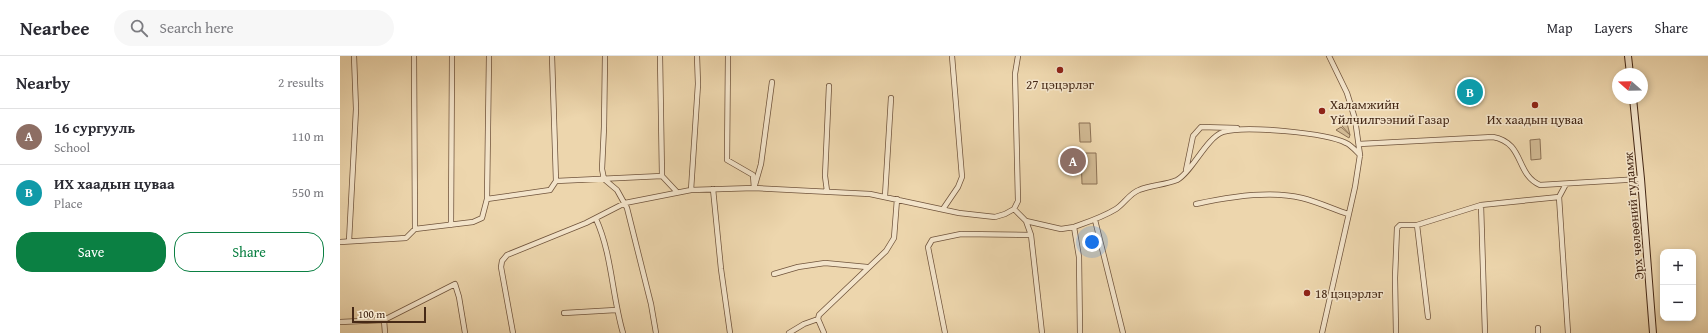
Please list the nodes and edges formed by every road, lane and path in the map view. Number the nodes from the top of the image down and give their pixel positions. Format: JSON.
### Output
{"nodes":[{"id":1,"x":354,"y":56,"type":"edge"},
{"id":2,"x":414,"y":56,"type":"edge"},
{"id":3,"x":452,"y":56,"type":"edge"},
{"id":4,"x":489,"y":56,"type":"edge"},
{"id":5,"x":552,"y":56,"type":"edge"},
{"id":6,"x":605,"y":56,"type":"edge"},
{"id":7,"x":660,"y":56,"type":"edge"},
{"id":8,"x":697,"y":56,"type":"edge"},
{"id":9,"x":728,"y":56,"type":"edge"},
{"id":10,"x":952,"y":56,"type":"edge"},
{"id":11,"x":1018,"y":56,"type":"edge"},
{"id":12,"x":1329,"y":56,"type":"edge"},
{"id":13,"x":1628,"y":56,"type":"edge"},
{"id":14,"x":1629,"y":68,"type":"edge"},
{"id":15,"x":772,"y":82,"type":"dead end"},
{"id":16,"x":829,"y":86,"type":"dead end"},
{"id":17,"x":891,"y":98,"type":"dead end"},
{"id":18,"x":1634,"y":104,"type":"edge"},
{"id":19,"x":1245,"y":129,"type":"junction"},
{"id":20,"x":1359,"y":144,"type":"junction"},
{"id":21,"x":1360,"y":154,"type":"junction"},
{"id":22,"x":1186,"y":171,"type":"junction"},
{"id":23,"x":662,"y":176,"type":"junction"},
{"id":24,"x":604,"y":179,"type":"junction"},
{"id":25,"x":1641,"y":179,"type":"junction"},
{"id":26,"x":556,"y":181,"type":"junction"},
{"id":27,"x":1566,"y":184,"type":"junction"},
{"id":28,"x":754,"y":188,"type":"junction"},
{"id":29,"x":713,"y":189,"type":"junction"},
{"id":30,"x":691,"y":190,"type":"junction"},
{"id":31,"x":827,"y":191,"type":"junction"},
{"id":32,"x":677,"y":192,"type":"junction"},
{"id":33,"x":885,"y":196,"type":"junction"},
{"id":34,"x":1559,"y":197,"type":"junction"},
{"id":35,"x":487,"y":199,"type":"junction"},
{"id":36,"x":897,"y":199,"type":"junction"},
{"id":37,"x":625,"y":203,"type":"junction"},
{"id":38,"x":1196,"y":204,"type":"dead end"},
{"id":39,"x":1482,"y":204,"type":"junction"},
{"id":40,"x":943,"y":209,"type":"junction"},
{"id":41,"x":1014,"y":209,"type":"junction"},
{"id":42,"x":1348,"y":214,"type":"junction"},
{"id":43,"x":596,"y":219,"type":"junction"},
{"id":44,"x":1095,"y":220,"type":"junction"},
{"id":45,"x":1026,"y":221,"type":"junction"},
{"id":46,"x":451,"y":225,"type":"junction"},
{"id":47,"x":1417,"y":225,"type":"junction"},
{"id":48,"x":1074,"y":227,"type":"junction"},
{"id":49,"x":415,"y":229,"type":"junction"},
{"id":50,"x":1031,"y":235,"type":"junction"},
{"id":51,"x":349,"y":241,"type":"junction"},
{"id":52,"x":340,"y":242,"type":"edge"},
{"id":53,"x":867,"y":267,"type":"junction"},
{"id":54,"x":774,"y":274,"type":"dead end"},
{"id":55,"x":616,"y":310,"type":"junction"},
{"id":56,"x":564,"y":313,"type":"dead end"},
{"id":57,"x":1428,"y":317,"type":"dead end"},
{"id":58,"x":818,"y":319,"type":"junction"},
{"id":59,"x":384,"y":320,"type":"junction"},
{"id":60,"x":340,"y":322,"type":"edge"},
{"id":61,"x":385,"y":333,"type":"edge"},
{"id":62,"x":465,"y":333,"type":"edge"},
{"id":63,"x":513,"y":333,"type":"edge"},
{"id":64,"x":622,"y":333,"type":"edge"},
{"id":65,"x":656,"y":333,"type":"edge"},
{"id":66,"x":730,"y":333,"type":"edge"},
{"id":67,"x":789,"y":333,"type":"edge"},
{"id":68,"x":824,"y":333,"type":"edge"},
{"id":69,"x":945,"y":333,"type":"edge"},
{"id":70,"x":1042,"y":333,"type":"edge"},
{"id":71,"x":1080,"y":333,"type":"edge"},
{"id":72,"x":1123,"y":333,"type":"edge"},
{"id":73,"x":1322,"y":333,"type":"edge"},
{"id":74,"x":1396,"y":333,"type":"edge"},
{"id":75,"x":1485,"y":333,"type":"edge"},
{"id":76,"x":1568,"y":333,"type":"edge"},
{"id":77,"x":1653,"y":333,"type":"edge"}],
"edges":[{"from":1,"to":51,"type":"street"},
{"from":2,"to":49,"type":"street"},
{"from":3,"to":46,"type":"street"},
{"from":4,"to":35,"type":"street"},
{"from":5,"to":26,"type":"street"},
{"from":6,"to":24,"type":"street"},
{"from":7,"to":23,"type":"street"},
{"from":8,"to":30,"type":"street"},
{"from":9,"to":28,"type":"street"},
{"from":10,"to":40,"type":"street"},
{"from":11,"to":41,"type":"street"},
{"from":12,"to":20,"type":"street"},
{"from":13,"to":14,"type":"main road"},
{"from":15,"to":28,"type":"street"},
{"from":16,"to":31,"type":"street"},
{"from":17,"to":33,"type":"street"},
{"from":18,"to":25,"type":"main road","name":"Эрх чөлөөний гудамж"},
{"from":19,"to":21,"type":"street"},
{"from":19,"to":22,"type":"street"},
{"from":19,"to":22,"type":"street"},
{"from":20,"to":21,"type":"street"},
{"from":20,"to":27,"type":"street"},
{"from":21,"to":42,"type":"street"},
{"from":22,"to":44,"type":"street"},
{"from":23,"to":24,"type":"street"},
{"from":23,"to":32,"type":"street"},
{"from":24,"to":26,"type":"street"},
{"from":24,"to":37,"type":"street"},
{"from":25,"to":27,"type":"street"},
{"from":25,"to":77,"type":"main road","name":"Эрх чөлөөний гудамж"},
{"from":26,"to":35,"type":"street"},
{"from":27,"to":34,"type":"street"},
{"from":28,"to":29,"type":"street"},
{"from":28,"to":31,"type":"street"},
{"from":29,"to":30,"type":"street"},
{"from":29,"to":66,"type":"street"},
{"from":30,"to":32,"type":"street"},
{"from":31,"to":33,"type":"street"},
{"from":32,"to":37,"type":"street"},
{"from":33,"to":36,"type":"street"},
{"from":34,"to":39,"type":"street"},
{"from":34,"to":76,"type":"street"},
{"from":35,"to":46,"type":"street"},
{"from":36,"to":40,"type":"street"},
{"from":36,"to":53,"type":"street"},
{"from":37,"to":43,"type":"street"},
{"from":37,"to":65,"type":"street"},
{"from":38,"to":42,"type":"street"},
{"from":39,"to":47,"type":"street"},
{"from":39,"to":75,"type":"street"},
{"from":40,"to":41,"type":"street"},
{"from":41,"to":45,"type":"street"},
{"from":42,"to":73,"type":"street"},
{"from":43,"to":55,"type":"street"},
{"from":43,"to":63,"type":"street"},
{"from":44,"to":48,"type":"street"},
{"from":44,"to":72,"type":"street"},
{"from":45,"to":48,"type":"street"},
{"from":45,"to":50,"type":"street"},
{"from":46,"to":49,"type":"street"},
{"from":47,"to":57,"type":"street"},
{"from":47,"to":74,"type":"street"},
{"from":48,"to":71,"type":"street"},
{"from":49,"to":51,"type":"street"},
{"from":50,"to":69,"type":"street"},
{"from":50,"to":70,"type":"street"},
{"from":51,"to":52,"type":"street"},
{"from":53,"to":54,"type":"street"},
{"from":53,"to":58,"type":"street"},
{"from":55,"to":56,"type":"street"},
{"from":55,"to":64,"type":"street"},
{"from":58,"to":67,"type":"street"},
{"from":58,"to":68,"type":"street"},
{"from":59,"to":60,"type":"street"},
{"from":59,"to":61,"type":"street"},
{"from":59,"to":62,"type":"street"}]}
